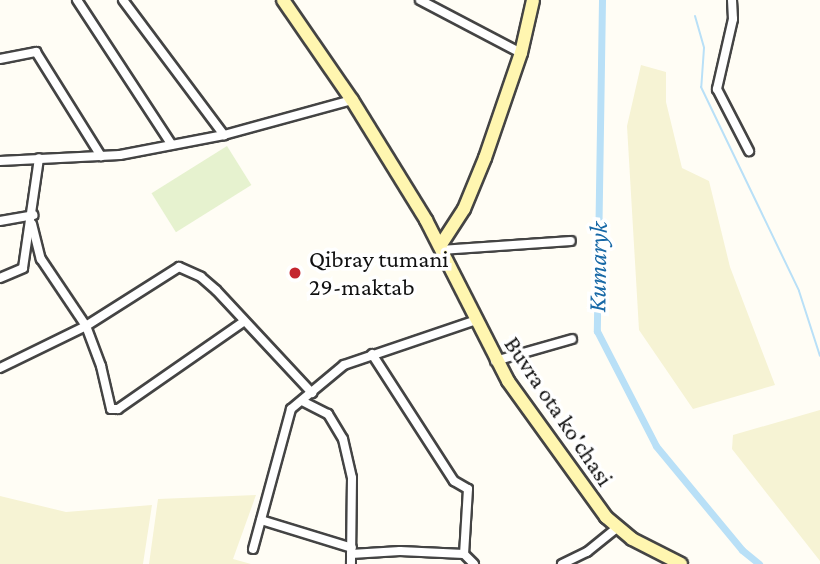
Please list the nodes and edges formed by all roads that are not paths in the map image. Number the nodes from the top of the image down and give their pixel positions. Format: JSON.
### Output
{"nodes":[{"id":1,"x":78,"y":0,"type":"edge"},
{"id":2,"x":124,"y":0,"type":"edge"},
{"id":3,"x":284,"y":0,"type":"edge"},
{"id":4,"x":420,"y":0,"type":"edge"},
{"id":5,"x":533,"y":0,"type":"edge"},
{"id":6,"x":732,"y":0,"type":"edge"},
{"id":7,"x":521,"y":53,"type":"junction"},
{"id":8,"x":0,"y":59,"type":"edge"},
{"id":9,"x":352,"y":100,"type":"junction"},
{"id":10,"x":224,"y":135,"type":"junction"},
{"id":11,"x":172,"y":145,"type":"junction"},
{"id":12,"x":749,"y":151,"type":"dead end"},
{"id":13,"x":101,"y":156,"type":"junction"},
{"id":14,"x":39,"y":158,"type":"junction"},
{"id":15,"x":0,"y":161,"type":"edge"},
{"id":16,"x":33,"y":215,"type":"junction"},
{"id":17,"x":0,"y":221,"type":"edge"},
{"id":18,"x":32,"y":224,"type":"junction"},
{"id":19,"x":571,"y":241,"type":"dead end"},
{"id":20,"x":441,"y":248,"type":"junction"},
{"id":21,"x":0,"y":278,"type":"edge"},
{"id":22,"x":476,"y":320,"type":"junction"},
{"id":23,"x":243,"y":322,"type":"junction"},
{"id":24,"x":86,"y":326,"type":"junction"},
{"id":25,"x":572,"y":340,"type":"dead end"},
{"id":26,"x":372,"y":354,"type":"junction"},
{"id":27,"x":495,"y":361,"type":"junction"},
{"id":28,"x":0,"y":368,"type":"edge"},
{"id":29,"x":312,"y":393,"type":"junction"},
{"id":30,"x":302,"y":401,"type":"junction"},
{"id":31,"x":261,"y":520,"type":"junction"},
{"id":32,"x":617,"y":528,"type":"junction"},
{"id":33,"x":253,"y":549,"type":"dead end"},
{"id":34,"x":351,"y":551,"type":"junction"},
{"id":35,"x":464,"y":554,"type":"junction"},
{"id":36,"x":351,"y":564,"type":"edge"},
{"id":37,"x":474,"y":564,"type":"edge"},
{"id":38,"x":562,"y":564,"type":"edge"},
{"id":39,"x":681,"y":564,"type":"edge"}],
"edges":[{"from":1,"to":11,"type":"street"},
{"from":2,"to":10,"type":"street"},
{"from":3,"to":9,"type":"main road","name":"Buvra ota ko'chasi"},
{"from":4,"to":7,"type":"street"},
{"from":5,"to":7,"type":"main road"},
{"from":6,"to":12,"type":"street"},
{"from":7,"to":20,"type":"main road"},
{"from":8,"to":13,"type":"street"},
{"from":9,"to":10,"type":"street"},
{"from":9,"to":20,"type":"main road","name":"Buvra ota ko'chasi"},
{"from":10,"to":11,"type":"street"},
{"from":11,"to":13,"type":"street"},
{"from":13,"to":14,"type":"street"},
{"from":14,"to":15,"type":"street"},
{"from":14,"to":16,"type":"street"},
{"from":16,"to":17,"type":"street"},
{"from":16,"to":18,"type":"street"},
{"from":18,"to":21,"type":"street"},
{"from":18,"to":24,"type":"street"},
{"from":19,"to":20,"type":"street"},
{"from":20,"to":22,"type":"main road","name":"Buvra ota ko'chasi"},
{"from":22,"to":26,"type":"street"},
{"from":22,"to":27,"type":"main road","name":"Buvra ota ko'chasi"},
{"from":23,"to":24,"type":"street"},
{"from":23,"to":24,"type":"street"},
{"from":23,"to":29,"type":"street"},
{"from":24,"to":28,"type":"street"},
{"from":25,"to":27,"type":"street"},
{"from":26,"to":29,"type":"street"},
{"from":26,"to":35,"type":"street"},
{"from":27,"to":32,"type":"main road","name":"Buvra ota ko'chasi"},
{"from":29,"to":30,"type":"street"},
{"from":30,"to":31,"type":"street"},
{"from":30,"to":34,"type":"street"},
{"from":31,"to":33,"type":"street"},
{"from":31,"to":34,"type":"street"},
{"from":32,"to":38,"type":"street"},
{"from":32,"to":39,"type":"main road","name":"Buvra ota ko'chasi"},
{"from":34,"to":35,"type":"street"},
{"from":34,"to":36,"type":"street"},
{"from":35,"to":37,"type":"street"}]}
